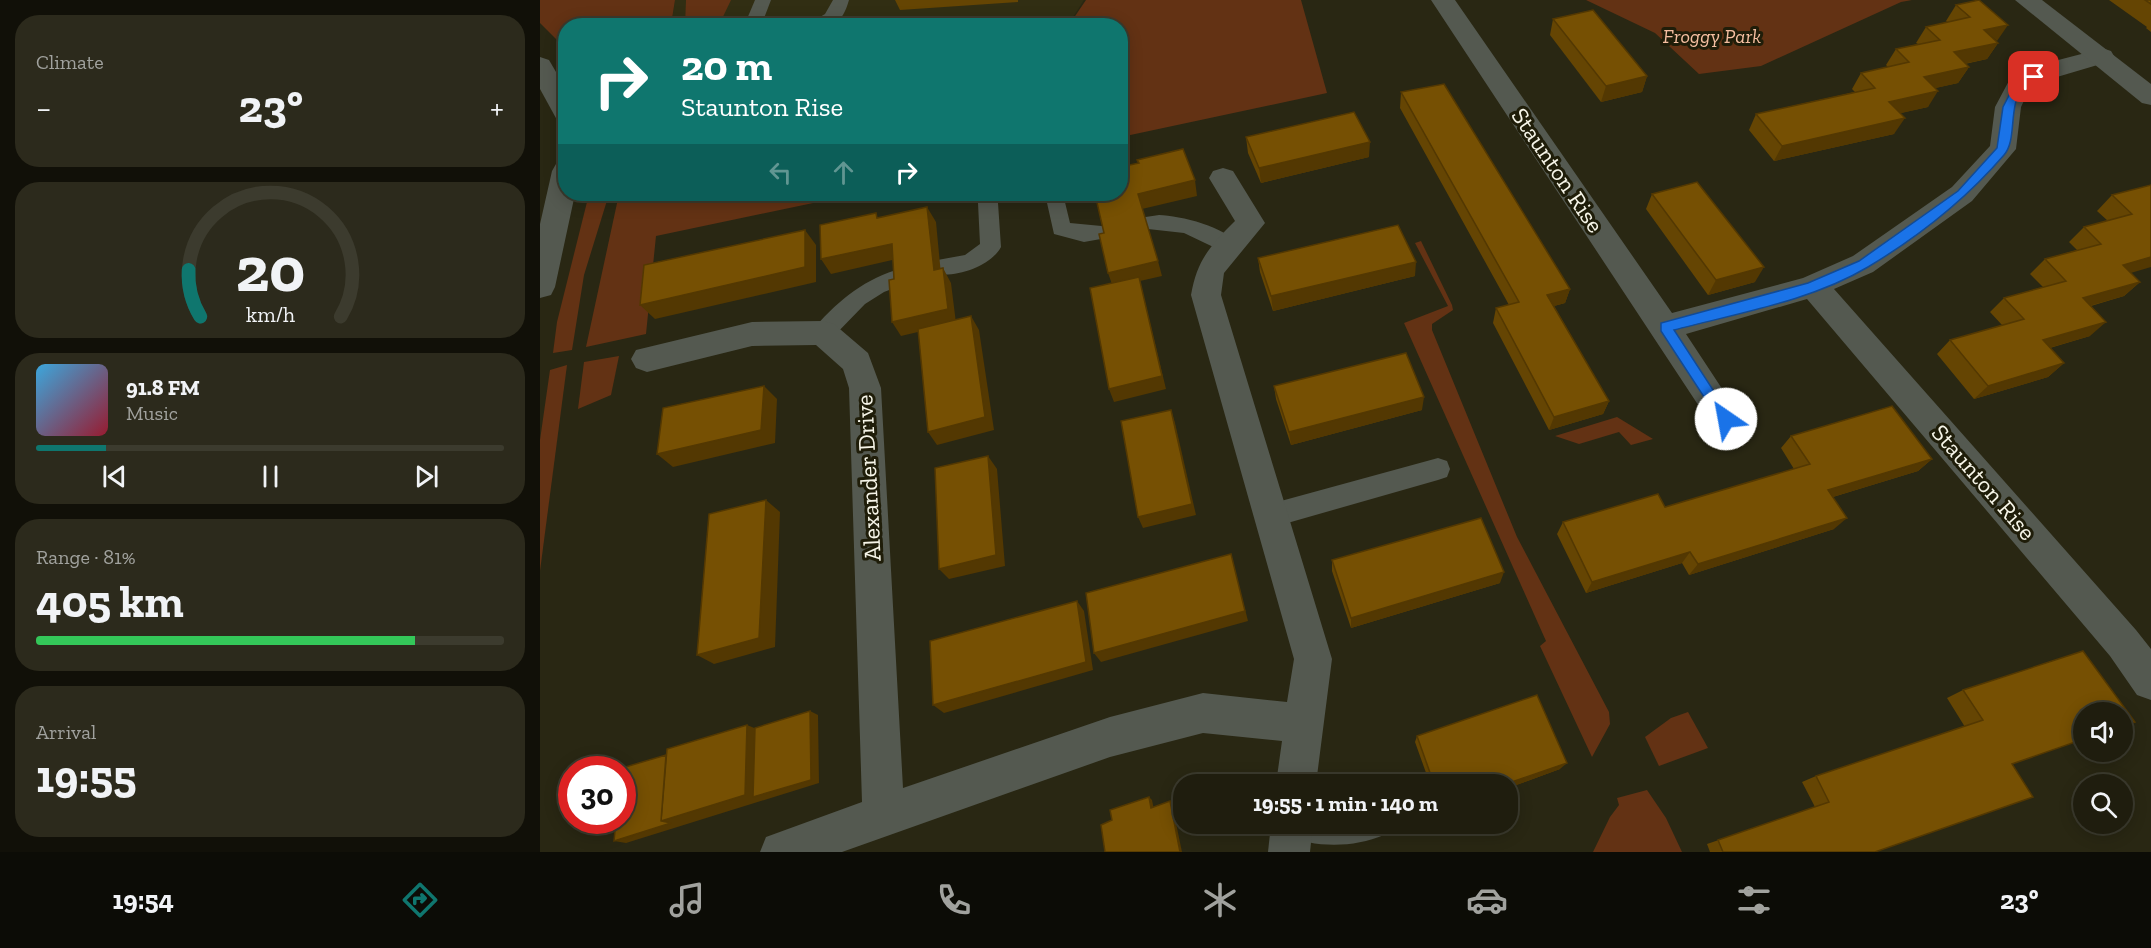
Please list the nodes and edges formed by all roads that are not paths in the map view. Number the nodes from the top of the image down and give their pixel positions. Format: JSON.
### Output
{"nodes":[{"id":1,"x":763,"y":0,"type":"edge"},
{"id":2,"x":841,"y":0,"type":"edge"},
{"id":3,"x":2027,"y":0,"type":"edge"},
{"id":4,"x":1447,"y":7,"type":"edge"},
{"id":5,"x":1479,"y":7,"type":"dead end"},
{"id":6,"x":755,"y":18,"type":"edge"},
{"id":7,"x":832,"y":18,"type":"edge"},
{"id":8,"x":2102,"y":56,"type":"junction"},
{"id":9,"x":540,"y":65,"type":"edge"},
{"id":10,"x":2151,"y":97,"type":"edge"},
{"id":11,"x":558,"y":99,"type":"edge"},
{"id":12,"x":1223,"y":178,"type":"dead end"},
{"id":13,"x":559,"y":201,"type":"edge"},
{"id":14,"x":1055,"y":201,"type":"edge"},
{"id":15,"x":988,"y":203,"type":"dead end"},
{"id":16,"x":1146,"y":223,"type":"edge"},
{"id":17,"x":1105,"y":232,"type":"edge"},
{"id":18,"x":1228,"y":246,"type":"junction"},
{"id":19,"x":940,"y":267,"type":"edge"},
{"id":20,"x":902,"y":276,"type":"edge"},
{"id":21,"x":1813,"y":286,"type":"junction"},
{"id":22,"x":540,"y":288,"type":"edge"},
{"id":23,"x":1665,"y":327,"type":"junction"},
{"id":24,"x":823,"y":333,"type":"junction"},
{"id":25,"x":647,"y":359,"type":"dead end"},
{"id":26,"x":1726,"y":419,"type":"dead end"},
{"id":27,"x":1438,"y":469,"type":"dead end"},
{"id":28,"x":1270,"y":516,"type":"junction"},
{"id":29,"x":2151,"y":681,"type":"edge"},
{"id":30,"x":1305,"y":724,"type":"junction"},
{"id":31,"x":1298,"y":774,"type":"edge"},
{"id":32,"x":884,"y":818,"type":"junction"},
{"id":33,"x":1292,"y":834,"type":"edge"},
{"id":34,"x":834,"y":843,"type":"edge"},
{"id":35,"x":781,"y":852,"type":"edge"},
{"id":36,"x":1289,"y":852,"type":"edge"}],
"edges":[{"from":1,"to":6,"type":"lane"},
{"from":2,"to":7,"type":"lane"},
{"from":3,"to":8,"type":"street"},
{"from":4,"to":5,"type":"street","name":"Staunton Rise"},
{"from":4,"to":23,"type":"street","name":"Staunton Rise"},
{"from":8,"to":10,"type":"street"},
{"from":8,"to":21,"type":"street"},
{"from":9,"to":11,"type":"street"},
{"from":12,"to":18,"type":"street"},
{"from":13,"to":22,"type":"street"},
{"from":14,"to":17,"type":"lane"},
{"from":15,"to":19,"type":"lane"},
{"from":16,"to":18,"type":"lane"},
{"from":18,"to":28,"type":"street"},
{"from":20,"to":24,"type":"lane"},
{"from":21,"to":23,"type":"street"},
{"from":21,"to":29,"type":"street","name":"Staunton Rise"},
{"from":23,"to":26,"type":"street","name":"Staunton Rise"},
{"from":24,"to":25,"type":"street"},
{"from":24,"to":32,"type":"street","name":"Alexander Drive"},
{"from":27,"to":28,"type":"lane"},
{"from":28,"to":30,"type":"street"},
{"from":30,"to":31,"type":"street"},
{"from":30,"to":32,"type":"street"},
{"from":32,"to":34,"type":"street"},
{"from":33,"to":36,"type":"street"},
{"from":34,"to":35,"type":"street"}]}
